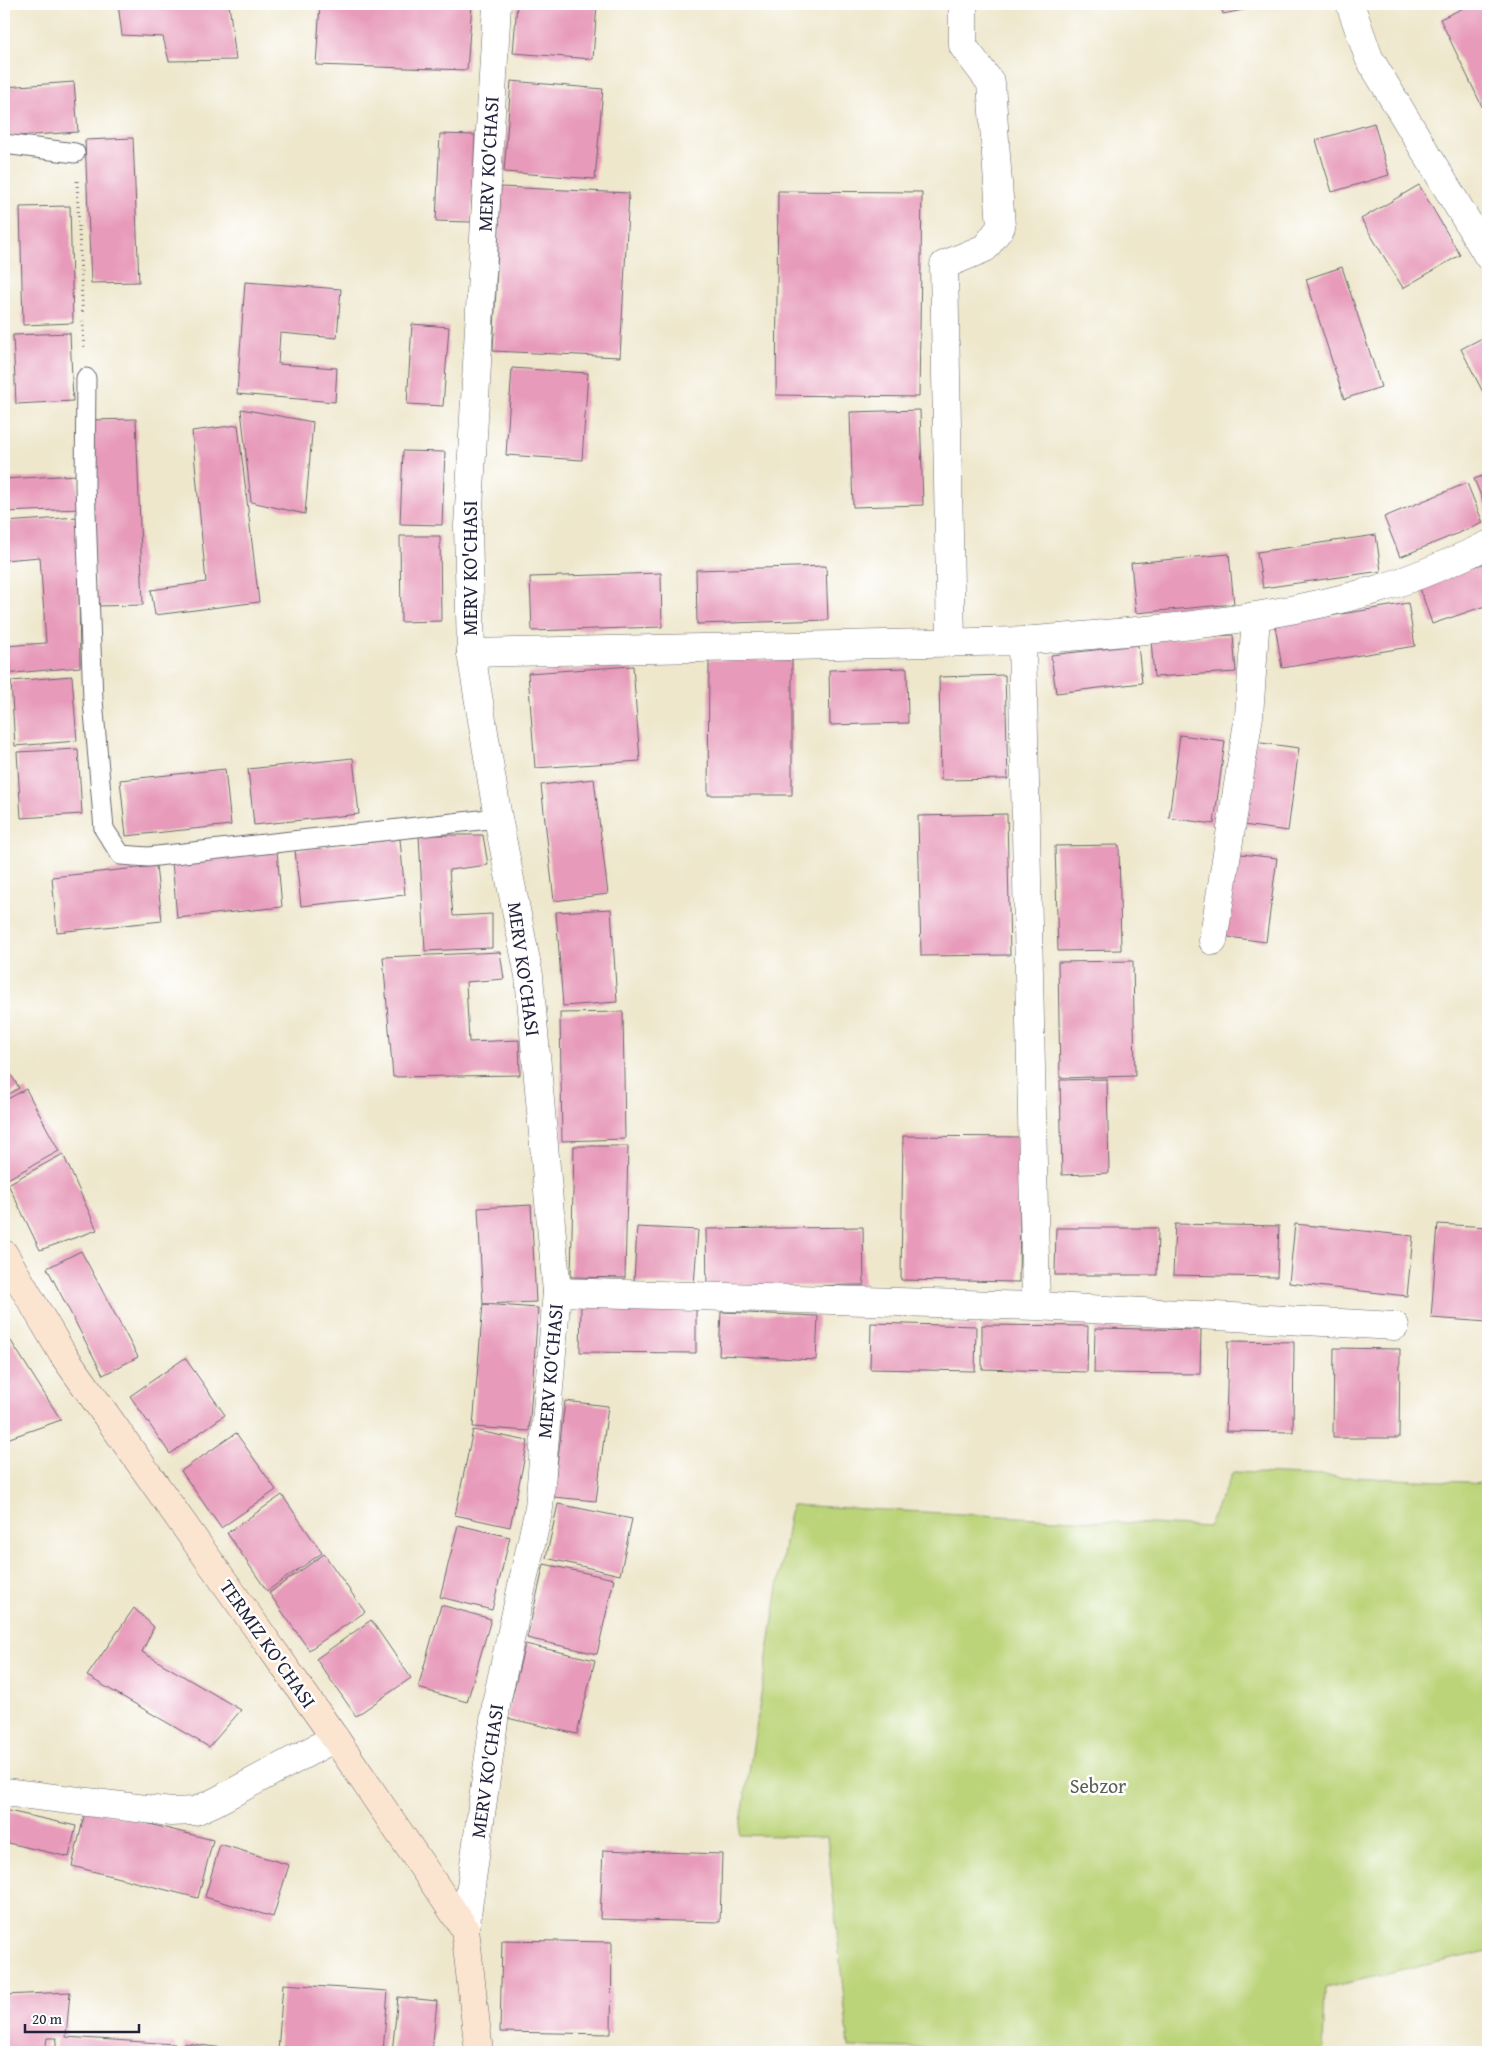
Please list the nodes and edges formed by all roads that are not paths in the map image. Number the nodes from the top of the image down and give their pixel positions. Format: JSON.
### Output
{"nodes":[{"id":1,"x":497,"y":4,"type":"edge"},
{"id":2,"x":963,"y":4,"type":"edge"},
{"id":3,"x":1350,"y":4,"type":"edge"},
{"id":4,"x":4,"y":144,"type":"edge"},
{"id":5,"x":75,"y":153,"type":"road end"},
{"id":6,"x":1488,"y":256,"type":"edge"},
{"id":7,"x":86,"y":378,"type":"road end"},
{"id":8,"x":1488,"y":546,"type":"edge"},
{"id":9,"x":1256,"y":616,"type":"junction"},
{"id":10,"x":1022,"y":641,"type":"junction"},
{"id":11,"x":951,"y":643,"type":"junction"},
{"id":12,"x":471,"y":653,"type":"junction"},
{"id":13,"x":498,"y":818,"type":"junction"},
{"id":14,"x":1213,"y":941,"type":"dead end"},
{"id":15,"x":4,"y":1254,"type":"edge"},
{"id":16,"x":557,"y":1292,"type":"junction"},
{"id":17,"x":1036,"y":1306,"type":"junction"},
{"id":18,"x":1394,"y":1326,"type":"dead end"},
{"id":19,"x":335,"y":1738,"type":"junction"},
{"id":20,"x":4,"y":1792,"type":"edge"},
{"id":21,"x":465,"y":1929,"type":"junction"},
{"id":22,"x":479,"y":2052,"type":"edge"}],
"edges":[{"from":1,"to":12,"type":"street","name":"MERV KO'CHASI"},
{"from":2,"to":11,"type":"street"},
{"from":3,"to":6,"type":"street"},
{"from":4,"to":5,"type":"lane"},
{"from":7,"to":13,"type":"lane"},
{"from":8,"to":9,"type":"street"},
{"from":9,"to":10,"type":"street"},
{"from":9,"to":14,"type":"street"},
{"from":10,"to":11,"type":"street"},
{"from":10,"to":17,"type":"street"},
{"from":11,"to":12,"type":"street"},
{"from":12,"to":13,"type":"street","name":"MERV KO'CHASI"},
{"from":13,"to":16,"type":"street","name":"MERV KO'CHASI"},
{"from":15,"to":19,"type":"main road","name":"TERMIZ KO'CHASI"},
{"from":16,"to":17,"type":"street"},
{"from":16,"to":21,"type":"street","name":"MERV KO'CHASI"},
{"from":17,"to":18,"type":"street"},
{"from":19,"to":20,"type":"street"},
{"from":19,"to":21,"type":"main road","name":"TERMIZ KO'CHASI"},
{"from":21,"to":22,"type":"main road","name":"TERMIZ KO'CHASI"}]}
